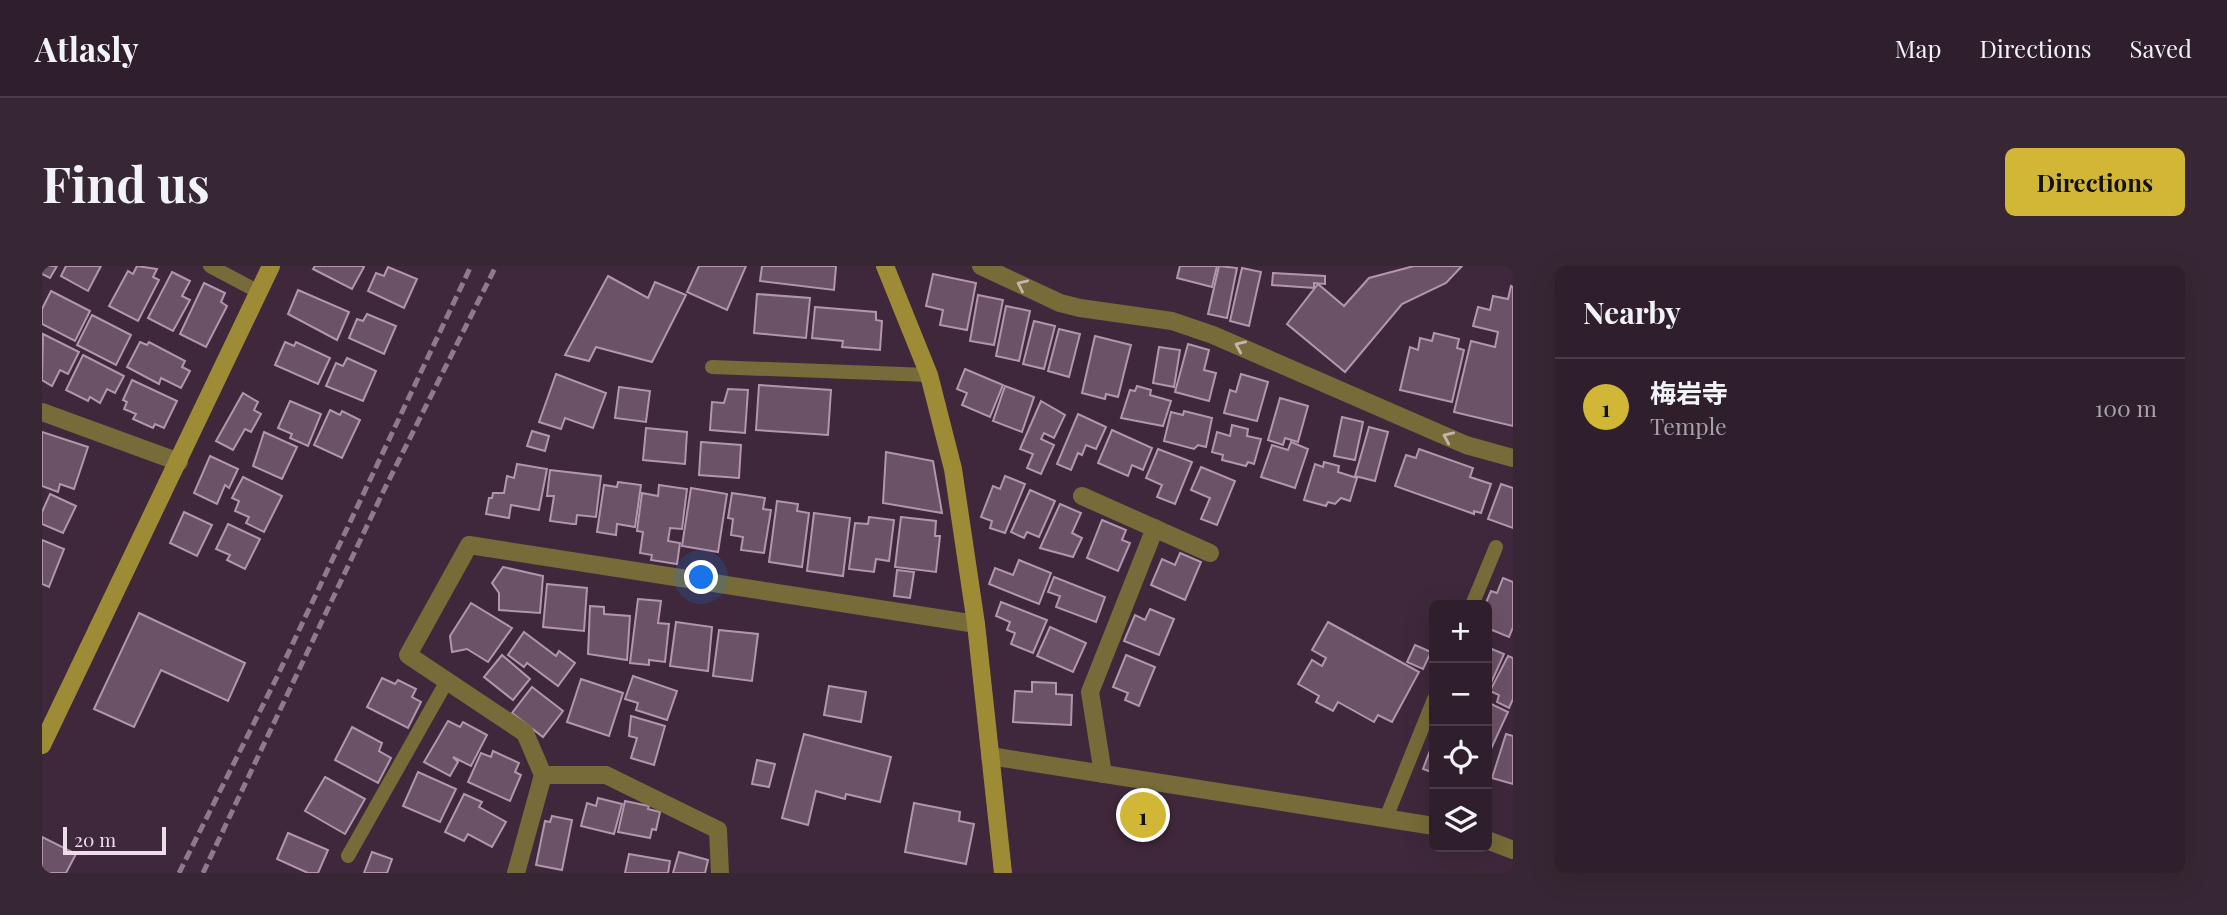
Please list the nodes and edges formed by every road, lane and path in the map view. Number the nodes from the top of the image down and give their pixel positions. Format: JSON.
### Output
{"nodes":[{"id":1,"x":210,"y":266,"type":"edge"},
{"id":2,"x":271,"y":266,"type":"edge"},
{"id":3,"x":885,"y":266,"type":"edge"},
{"id":4,"x":981,"y":266,"type":"edge"},
{"id":5,"x":259,"y":292,"type":"junction"},
{"id":6,"x":712,"y":367,"type":"dead end"},
{"id":7,"x":929,"y":375,"type":"junction"},
{"id":8,"x":42,"y":412,"type":"edge"},
{"id":9,"x":1513,"y":458,"type":"edge"},
{"id":10,"x":179,"y":462,"type":"junction"},
{"id":11,"x":1082,"y":496,"type":"dead end"},
{"id":12,"x":1155,"y":528,"type":"junction"},
{"id":13,"x":1496,"y":547,"type":"dead end"},
{"id":14,"x":1210,"y":553,"type":"dead end"},
{"id":15,"x":1474,"y":600,"type":"edge"},
{"id":16,"x":976,"y":624,"type":"junction"},
{"id":17,"x":447,"y":681,"type":"junction"},
{"id":18,"x":1429,"y":711,"type":"edge"},
{"id":19,"x":42,"y":745,"type":"edge"},
{"id":20,"x":990,"y":756,"type":"junction"},
{"id":21,"x":1103,"y":774,"type":"junction"},
{"id":22,"x":543,"y":775,"type":"junction"},
{"id":23,"x":1386,"y":818,"type":"junction"},
{"id":24,"x":1429,"y":825,"type":"edge"},
{"id":25,"x":1492,"y":842,"type":"edge"},
{"id":26,"x":1513,"y":850,"type":"edge"},
{"id":27,"x":348,"y":856,"type":"dead end"},
{"id":28,"x":516,"y":873,"type":"edge"},
{"id":29,"x":720,"y":873,"type":"edge"},
{"id":30,"x":1003,"y":873,"type":"edge"}],
"edges":[{"from":1,"to":5,"type":"lane"},
{"from":2,"to":5,"type":"street"},
{"from":3,"to":7,"type":"street"},
{"from":9,"to":4,"type":"street","one_way":true},
{"from":5,"to":10,"type":"street"},
{"from":6,"to":7,"type":"lane"},
{"from":7,"to":16,"type":"street"},
{"from":8,"to":10,"type":"street"},
{"from":10,"to":19,"type":"street"},
{"from":11,"to":12,"type":"street"},
{"from":12,"to":14,"type":"street"},
{"from":12,"to":21,"type":"street"},
{"from":13,"to":15,"type":"lane"},
{"from":16,"to":17,"type":"street"},
{"from":16,"to":20,"type":"street"},
{"from":17,"to":22,"type":"street"},
{"from":17,"to":27,"type":"lane"},
{"from":18,"to":23,"type":"lane"},
{"from":20,"to":21,"type":"street"},
{"from":20,"to":30,"type":"street"},
{"from":21,"to":23,"type":"street"},
{"from":22,"to":28,"type":"street"},
{"from":22,"to":29,"type":"street"},
{"from":23,"to":24,"type":"street"},
{"from":25,"to":26,"type":"street"}]}
